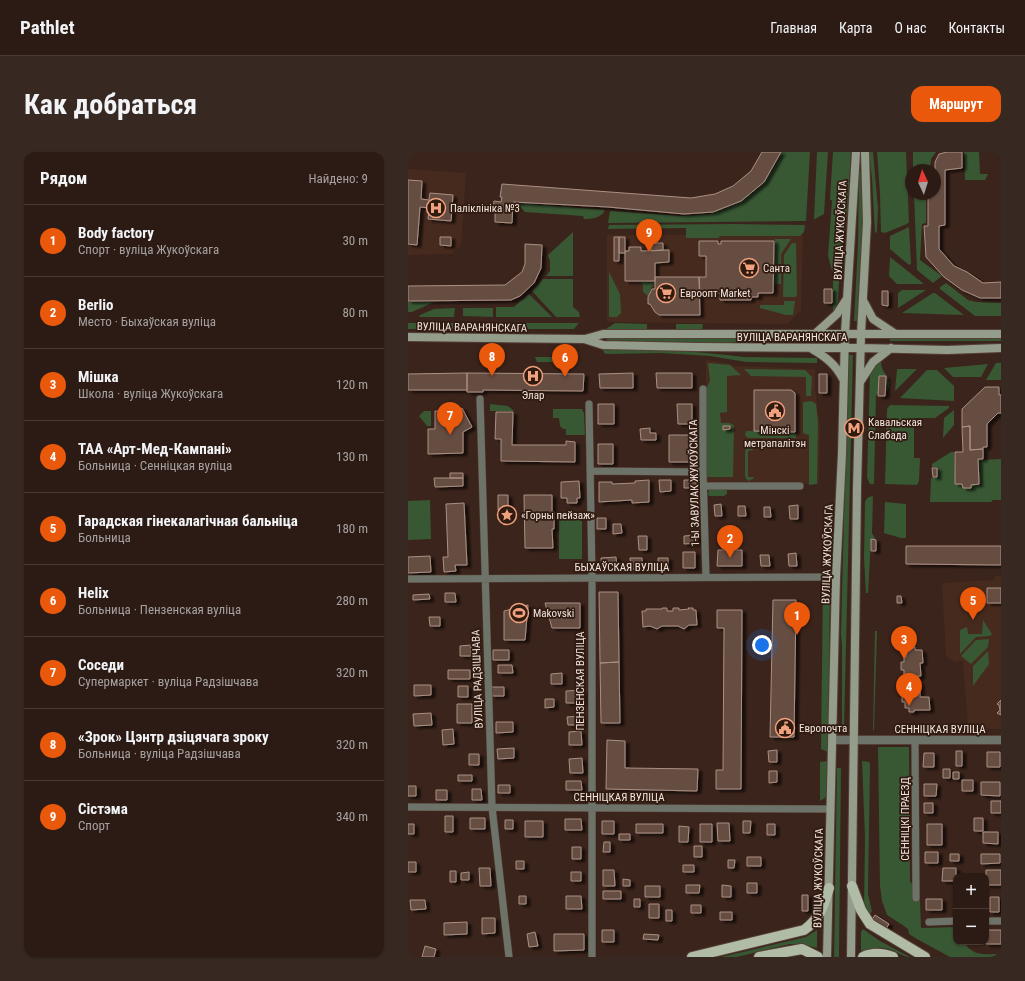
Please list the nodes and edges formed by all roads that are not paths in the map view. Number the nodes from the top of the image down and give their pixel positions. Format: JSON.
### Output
{"nodes":[{"id":1,"x":856,"y":152,"type":"edge"},
{"id":2,"x":865,"y":152,"type":"edge"},
{"id":3,"x":847,"y":298,"type":"junction"},
{"id":4,"x":863,"y":300,"type":"junction"},
{"id":5,"x":816,"y":333,"type":"junction"},
{"id":6,"x":845,"y":333,"type":"junction"},
{"id":7,"x":895,"y":333,"type":"junction"},
{"id":8,"x":861,"y":334,"type":"junction"},
{"id":9,"x":1001,"y":334,"type":"edge"},
{"id":10,"x":408,"y":337,"type":"edge"},
{"id":11,"x":584,"y":339,"type":"junction"},
{"id":12,"x":811,"y":348,"type":"junction"},
{"id":13,"x":845,"y":348,"type":"junction"},
{"id":14,"x":861,"y":348,"type":"junction"},
{"id":15,"x":891,"y":348,"type":"junction"},
{"id":16,"x":1001,"y":348,"type":"edge"},
{"id":17,"x":844,"y":382,"type":"junction"},
{"id":18,"x":860,"y":382,"type":"junction"},
{"id":19,"x":703,"y":389,"type":"dead end"},
{"id":20,"x":480,"y":399,"type":"dead end"},
{"id":21,"x":589,"y":404,"type":"dead end"},
{"id":22,"x":590,"y":471,"type":"junction"},
{"id":23,"x":703,"y":472,"type":"junction"},
{"id":24,"x":704,"y":486,"type":"junction"},
{"id":25,"x":800,"y":486,"type":"dead end"},
{"id":26,"x":592,"y":577,"type":"junction"},
{"id":27,"x":706,"y":577,"type":"junction"},
{"id":28,"x":836,"y":577,"type":"junction"},
{"id":29,"x":485,"y":578,"type":"junction"},
{"id":30,"x":408,"y":579,"type":"edge"},
{"id":31,"x":832,"y":740,"type":"junction"},
{"id":32,"x":854,"y":740,"type":"junction"},
{"id":33,"x":915,"y":740,"type":"junction"},
{"id":34,"x":1001,"y":740,"type":"edge"},
{"id":35,"x":408,"y":807,"type":"edge"},
{"id":36,"x":492,"y":807,"type":"junction"},
{"id":37,"x":591,"y":808,"type":"junction"},
{"id":38,"x":830,"y":809,"type":"junction"},
{"id":39,"x":852,"y":886,"type":"junction"},
{"id":40,"x":829,"y":888,"type":"junction"},
{"id":41,"x":916,"y":898,"type":"dead end"},
{"id":42,"x":953,"y":921,"type":"edge"},
{"id":43,"x":989,"y":921,"type":"edge"},
{"id":44,"x":1001,"y":921,"type":"edge"},
{"id":45,"x":929,"y":922,"type":"dead end"},
{"id":46,"x":509,"y":957,"type":"edge"},
{"id":47,"x":592,"y":957,"type":"edge"},
{"id":48,"x":692,"y":957,"type":"edge"},
{"id":49,"x":759,"y":957,"type":"edge"},
{"id":50,"x":818,"y":957,"type":"edge"},
{"id":51,"x":827,"y":957,"type":"edge"},
{"id":52,"x":851,"y":957,"type":"edge"},
{"id":53,"x":863,"y":957,"type":"edge"},
{"id":54,"x":893,"y":957,"type":"edge"},
{"id":55,"x":925,"y":957,"type":"edge"}],
"edges":[{"from":1,"to":3,"type":"main road","name":"ВУЛІЦА ЖУКОЎСКАГА"},
{"from":2,"to":4,"type":"main road"},
{"from":3,"to":5,"type":"main road"},
{"from":3,"to":6,"type":"main road","name":"ВУЛІЦА ЖУКОЎСКАГА"},
{"from":4,"to":7,"type":"main road"},
{"from":4,"to":8,"type":"main road"},
{"from":5,"to":6,"type":"main road","name":"ВУЛІЦА ВАРАНЯНСКАГА"},
{"from":5,"to":11,"type":"main road","name":"ВУЛІЦА ВАРАНЯНСКАГА"},
{"from":6,"to":8,"type":"main road","name":"ВУЛІЦА ВАРАНЯНСКАГА"},
{"from":6,"to":13,"type":"main road","name":"ВУЛІЦА ЖУКОЎСКАГА"},
{"from":7,"to":8,"type":"main road","name":"ВУЛІЦА ВАРАНЯНСКАГА"},
{"from":7,"to":9,"type":"main road","name":"ВУЛІЦА ВАРАНЯНСКАГА"},
{"from":8,"to":14,"type":"main road"},
{"from":10,"to":11,"type":"main road","name":"ВУЛІЦА ВАРАНЯНСКАГА"},
{"from":11,"to":12,"type":"main road","name":"ВУЛІЦА ВАРАНЯНСКАГА"},
{"from":12,"to":13,"type":"main road","name":"ВУЛІЦА ВАРАНЯНСКАГА"},
{"from":12,"to":17,"type":"main road"},
{"from":13,"to":14,"type":"main road","name":"ВУЛІЦА ВАРАНЯНСКАГА"},
{"from":13,"to":17,"type":"main road","name":"ВУЛІЦА ЖУКОЎСКАГА"},
{"from":14,"to":15,"type":"main road","name":"ВУЛІЦА ВАРАНЯНСКАГА"},
{"from":14,"to":18,"type":"main road"},
{"from":15,"to":16,"type":"main road","name":"ВУЛІЦА ВАРАНЯНСКАГА"},
{"from":15,"to":18,"type":"main road"},
{"from":17,"to":28,"type":"main road","name":"ВУЛІЦА ЖУКОЎСКАГА"},
{"from":18,"to":32,"type":"main road"},
{"from":19,"to":23,"type":"street","name":"1-Ы ЗАВУЛАК ЖУКОЎСКАГА"},
{"from":20,"to":29,"type":"street","name":"ВУЛІЦА РАДЗІШЧАВА"},
{"from":21,"to":22,"type":"street","name":"ПЕНЗЕНСКАЯ ВУЛІЦА"},
{"from":22,"to":23,"type":"street"},
{"from":22,"to":26,"type":"street","name":"ПЕНЗЕНСКАЯ ВУЛІЦА"},
{"from":23,"to":24,"type":"street","name":"1-Ы ЗАВУЛАК ЖУКОЎСКАГА"},
{"from":24,"to":25,"type":"street"},
{"from":24,"to":27,"type":"street","name":"1-Ы ЗАВУЛАК ЖУКОЎСКАГА"},
{"from":26,"to":27,"type":"street","name":"БЫХАЎСКАЯ ВУЛІЦА"},
{"from":26,"to":29,"type":"street","name":"БЫХАЎСКАЯ ВУЛІЦА"},
{"from":26,"to":37,"type":"street","name":"ПЕНЗЕНСКАЯ ВУЛІЦА"},
{"from":27,"to":28,"type":"street","name":"БЫХАЎСКАЯ ВУЛІЦА"},
{"from":28,"to":31,"type":"main road","name":"ВУЛІЦА ЖУКОЎСКАГА"},
{"from":29,"to":30,"type":"street","name":"БЫХАЎСКАЯ ВУЛІЦА"},
{"from":29,"to":36,"type":"street","name":"ВУЛІЦА РАДЗІШЧАВА"},
{"from":31,"to":32,"type":"street","name":"СЕННІЦКАЯ ВУЛІЦА"},
{"from":31,"to":38,"type":"main road","name":"ВУЛІЦА ЖУКОЎСКАГА"},
{"from":32,"to":33,"type":"street","name":"СЕННІЦКАЯ ВУЛІЦА"},
{"from":32,"to":39,"type":"main road"},
{"from":33,"to":34,"type":"street","name":"СЕННІЦКАЯ ВУЛІЦА"},
{"from":33,"to":41,"type":"street","name":"СЕННІЦКІ ПРАЕЗД"},
{"from":35,"to":36,"type":"street","name":"СЕННІЦКАЯ ВУЛІЦА"},
{"from":36,"to":37,"type":"street","name":"СЕННІЦКАЯ ВУЛІЦА"},
{"from":36,"to":46,"type":"street","name":"ВУЛІЦА РАДЗІШЧАВА"},
{"from":37,"to":38,"type":"street","name":"СЕННІЦКАЯ ВУЛІЦА"},
{"from":37,"to":47,"type":"street","name":"ПЕНЗЕНСКАЯ ВУЛІЦА"},
{"from":38,"to":40,"type":"main road","name":"ВУЛІЦА ЖУКОЎСКАГА"},
{"from":39,"to":52,"type":"main road"},
{"from":39,"to":55,"type":"main road"},
{"from":40,"to":48,"type":"main road"},
{"from":40,"to":51,"type":"main road","name":"ВУЛІЦА ЖУКОЎСКАГА"},
{"from":42,"to":45,"type":"street"},
{"from":43,"to":44,"type":"street"},
{"from":49,"to":50,"type":"main road"},
{"from":53,"to":54,"type":"main road"}]}
